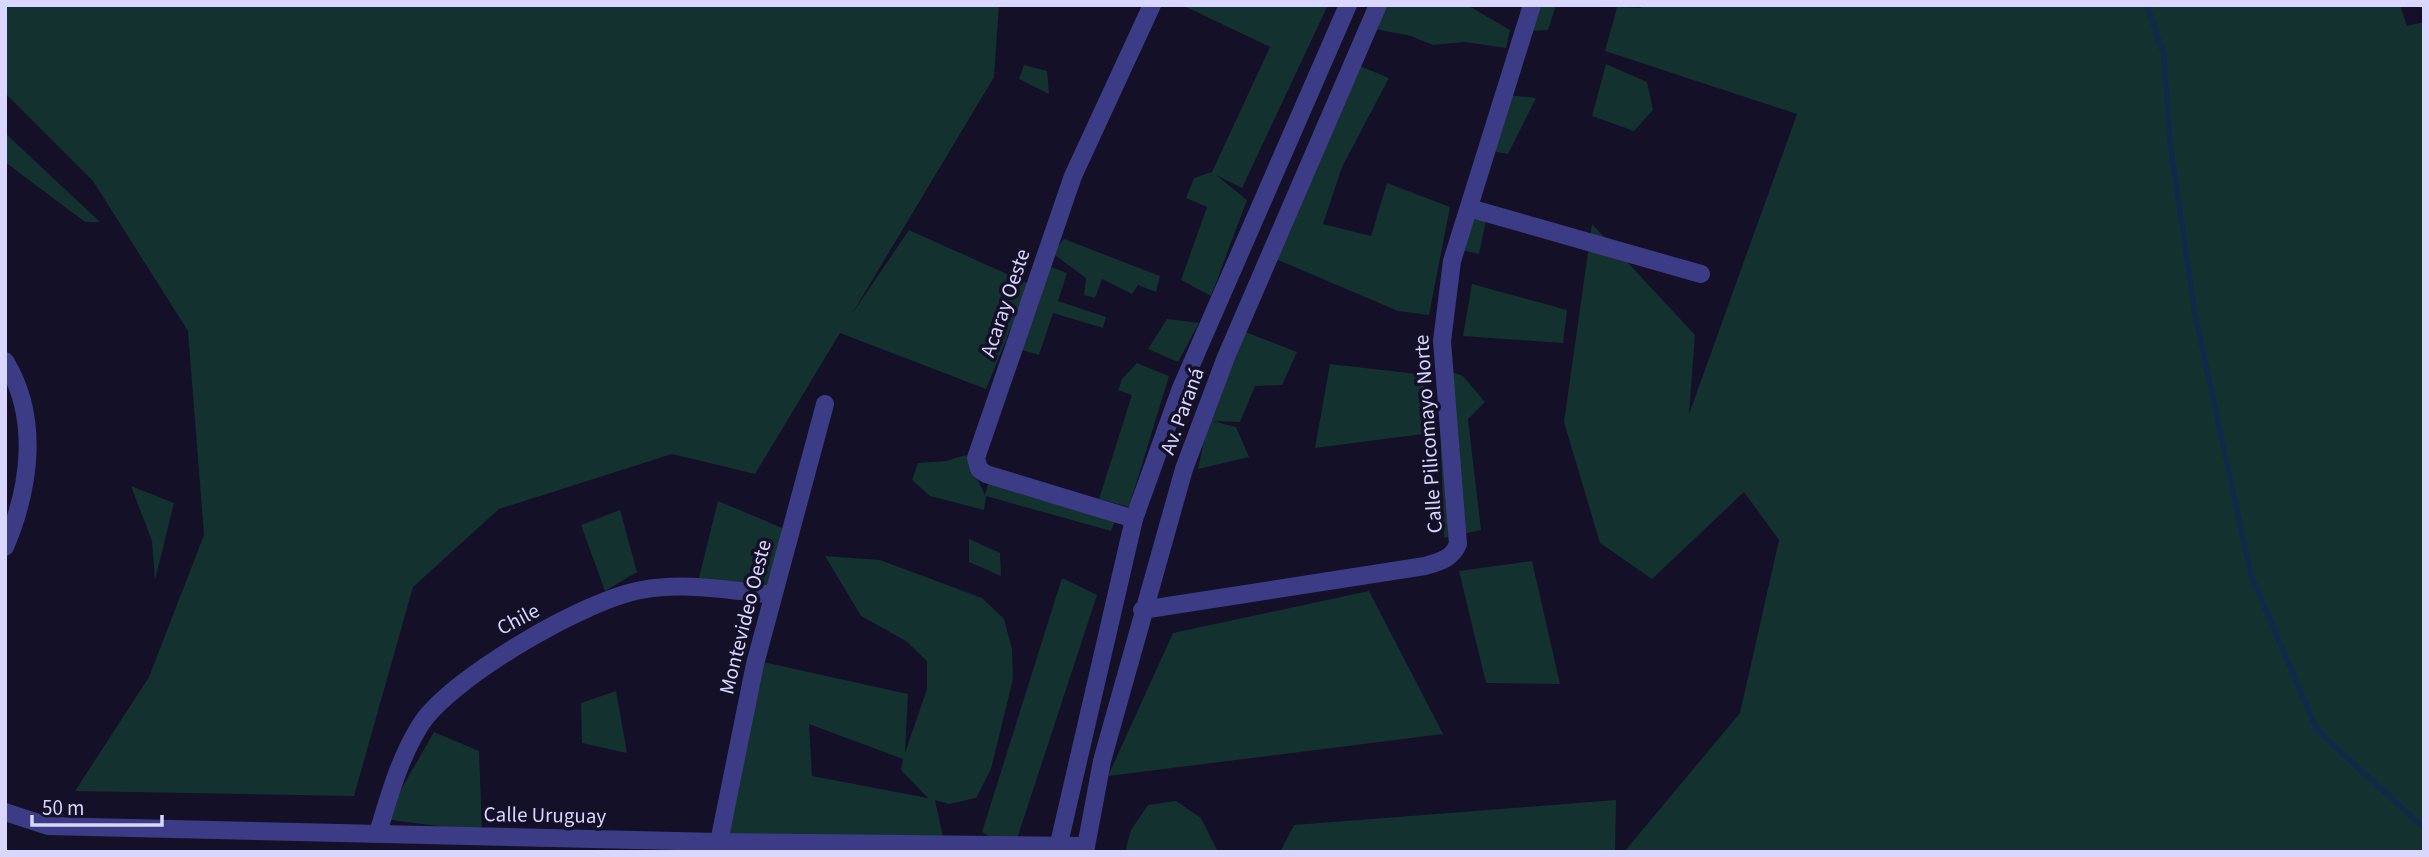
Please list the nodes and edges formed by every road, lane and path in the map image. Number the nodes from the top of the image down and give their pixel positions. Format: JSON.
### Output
{"nodes":[{"id":1,"x":1152,"y":5,"type":"edge"},
{"id":2,"x":1348,"y":5,"type":"edge"},
{"id":3,"x":1378,"y":5,"type":"edge"},
{"id":4,"x":1532,"y":5,"type":"edge"},
{"id":5,"x":1469,"y":208,"type":"junction"},
{"id":6,"x":1233,"y":269,"type":"junction"},
{"id":7,"x":1701,"y":274,"type":"dead end"},
{"id":8,"x":1260,"y":278,"type":"junction"},
{"id":9,"x":5,"y":361,"type":"edge"},
{"id":10,"x":825,"y":404,"type":"dead end"},
{"id":11,"x":1134,"y":519,"type":"junction"},
{"id":12,"x":5,"y":547,"type":"edge"},
{"id":13,"x":773,"y":595,"type":"junction"},
{"id":14,"x":1142,"y":610,"type":"junction"},
{"id":15,"x":5,"y":812,"type":"edge"},
{"id":16,"x":377,"y":832,"type":"junction"},
{"id":17,"x":719,"y":842,"type":"junction"},
{"id":18,"x":1057,"y":848,"type":"edge"},
{"id":19,"x":1085,"y":849,"type":"edge"}],
"edges":[{"from":1,"to":11,"type":"street","name":"Acaray Oeste"},
{"from":2,"to":6,"type":"street","name":"Av. Paraná"},
{"from":3,"to":8,"type":"street","name":"Av. Paraná"},
{"from":4,"to":5,"type":"street","name":"Calle Pilicomayo Norte"},
{"from":5,"to":7,"type":"street"},
{"from":5,"to":14,"type":"street","name":"Calle Pilicomayo Norte"},
{"from":6,"to":8,"type":"street"},
{"from":6,"to":11,"type":"street","name":"Av. Paraná"},
{"from":8,"to":14,"type":"street","name":"Av. Paraná"},
{"from":9,"to":12,"type":"street"},
{"from":10,"to":13,"type":"street","name":"Montevideo Oeste"},
{"from":11,"to":18,"type":"street","name":"Av. Paraná"},
{"from":13,"to":16,"type":"street","name":"Chile"},
{"from":13,"to":17,"type":"street","name":"Montevideo Oeste"},
{"from":14,"to":19,"type":"street","name":"Av. Paraná"},
{"from":15,"to":16,"type":"street","name":"Calle Uruguay"},
{"from":16,"to":17,"type":"street","name":"Calle Uruguay"},
{"from":17,"to":18,"type":"street","name":"Calle Uruguay"},
{"from":18,"to":19,"type":"street","name":"Calle Uruguay"}]}
